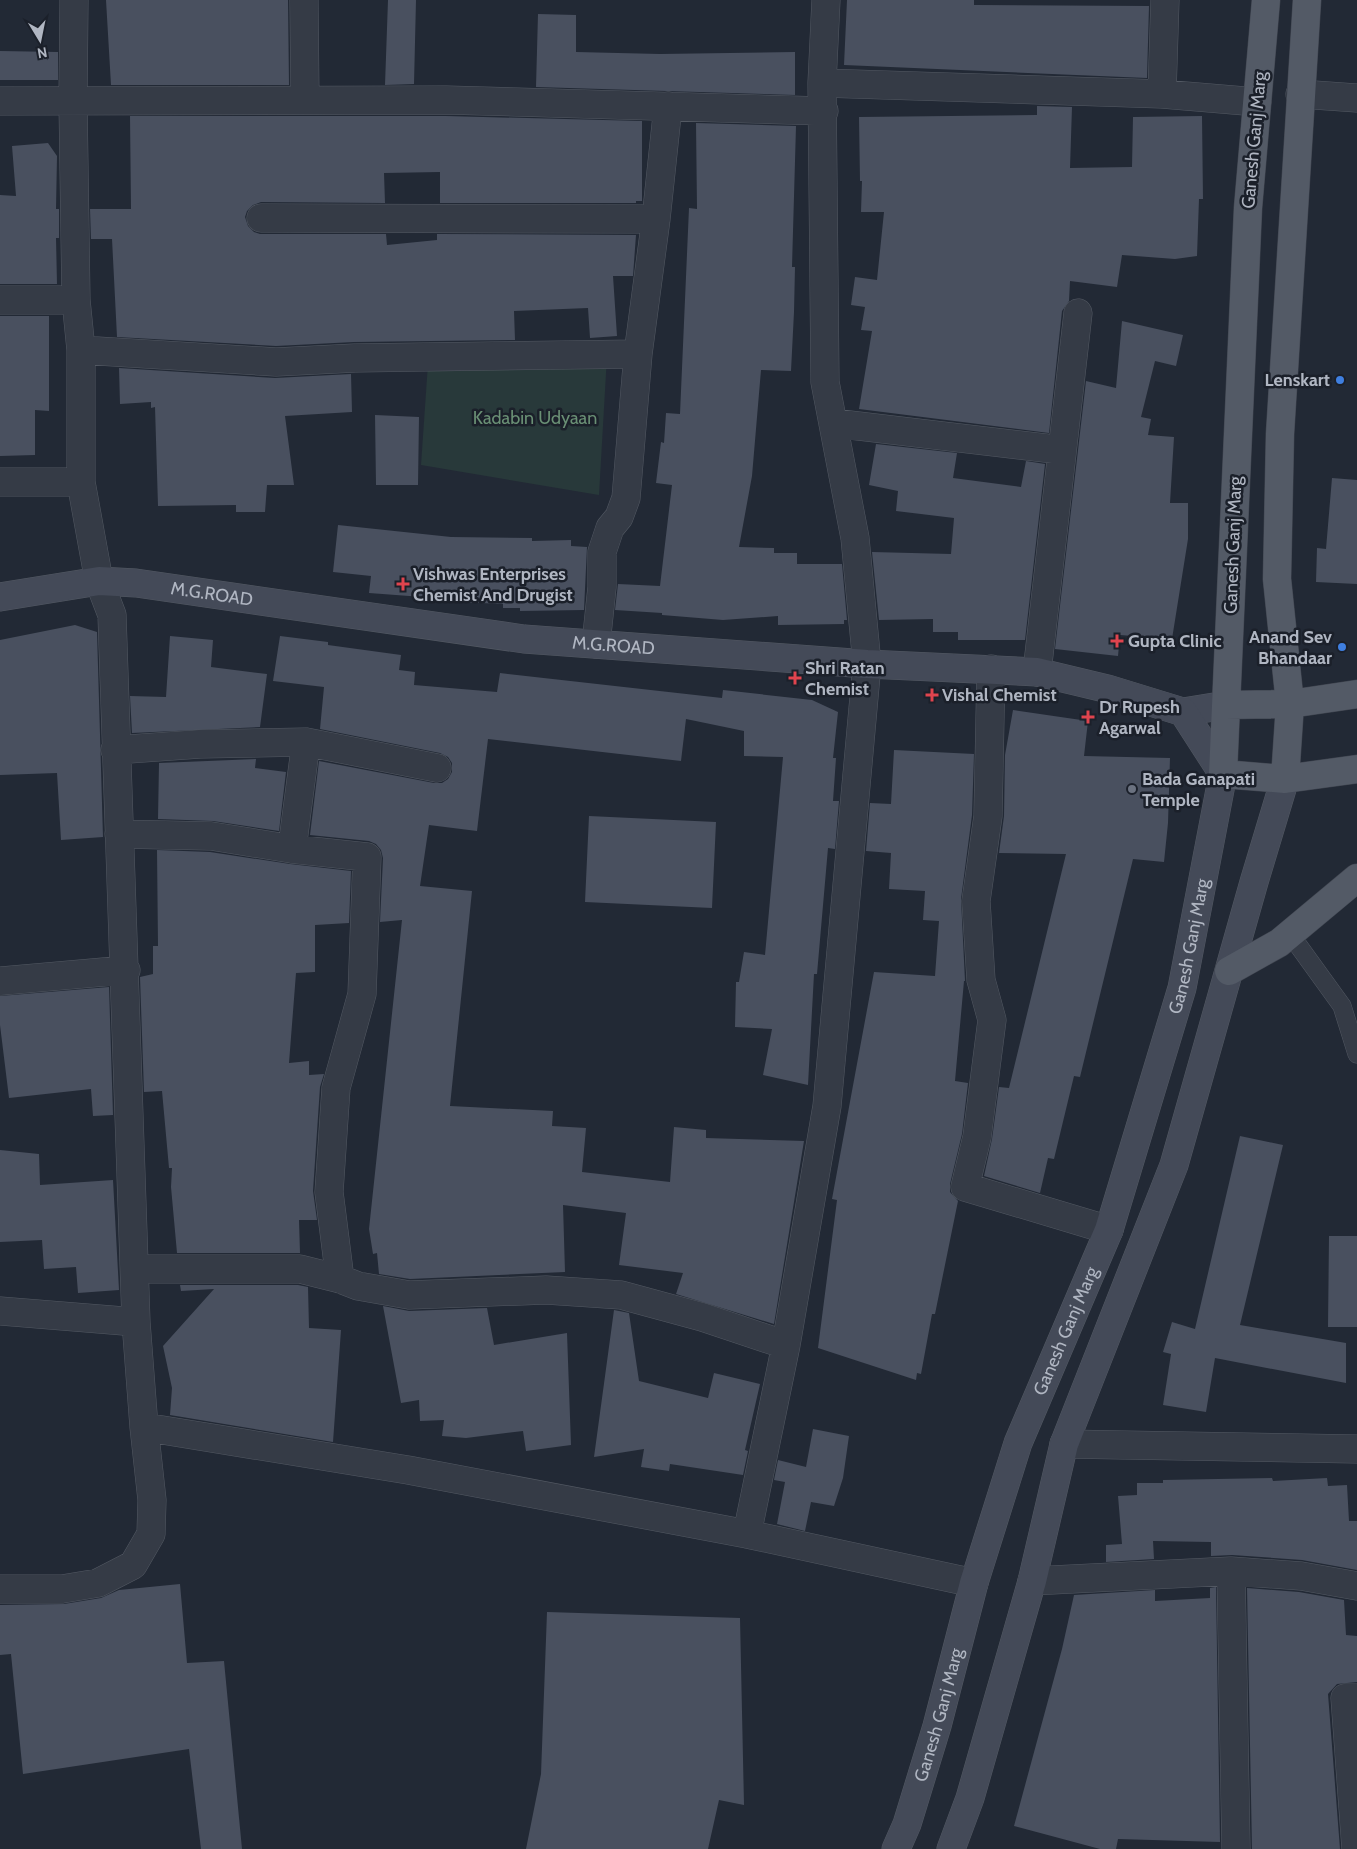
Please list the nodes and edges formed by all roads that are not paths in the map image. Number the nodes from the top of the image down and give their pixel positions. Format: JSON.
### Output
{"nodes":[{"id":1,"x":74,"y":0,"type":"edge"},
{"id":2,"x":304,"y":0,"type":"edge"},
{"id":3,"x":826,"y":0,"type":"edge"},
{"id":4,"x":1165,"y":0,"type":"edge"},
{"id":5,"x":1266,"y":0,"type":"edge"},
{"id":6,"x":1307,"y":0,"type":"edge"},
{"id":7,"x":822,"y":83,"type":"junction"},
{"id":8,"x":1162,"y":94,"type":"junction"},
{"id":9,"x":1300,"y":94,"type":"junction"},
{"id":10,"x":1357,"y":98,"type":"edge"},
{"id":11,"x":73,"y":100,"type":"junction"},
{"id":12,"x":305,"y":100,"type":"junction"},
{"id":13,"x":0,"y":101,"type":"edge"},
{"id":14,"x":1257,"y":102,"type":"junction"},
{"id":15,"x":668,"y":106,"type":"junction"},
{"id":16,"x":824,"y":111,"type":"junction"},
{"id":17,"x":261,"y":218,"type":"dead end"},
{"id":18,"x":656,"y":219,"type":"junction"},
{"id":19,"x":0,"y":300,"type":"edge"},
{"id":20,"x":76,"y":300,"type":"junction"},
{"id":21,"x":1078,"y":313,"type":"dead end"},
{"id":22,"x":81,"y":350,"type":"junction"},
{"id":23,"x":638,"y":354,"type":"junction"},
{"id":24,"x":833,"y":423,"type":"junction"},
{"id":25,"x":1062,"y":450,"type":"junction"},
{"id":26,"x":0,"y":482,"type":"edge"},
{"id":27,"x":82,"y":482,"type":"junction"},
{"id":28,"x":99,"y":580,"type":"junction"},
{"id":29,"x":0,"y":597,"type":"edge"},
{"id":30,"x":596,"y":644,"type":"junction"},
{"id":31,"x":867,"y":664,"type":"junction"},
{"id":32,"x":992,"y":669,"type":"junction"},
{"id":33,"x":1037,"y":672,"type":"junction"},
{"id":34,"x":1357,"y":694,"type":"edge"},
{"id":35,"x":1290,"y":704,"type":"junction"},
{"id":36,"x":1226,"y":705,"type":"junction"},
{"id":37,"x":1183,"y":712,"type":"junction"},
{"id":38,"x":306,"y":742,"type":"junction"},
{"id":39,"x":115,"y":750,"type":"junction"},
{"id":40,"x":437,"y":768,"type":"dead end"},
{"id":41,"x":1357,"y":768,"type":"edge"},
{"id":42,"x":1222,"y":774,"type":"junction"},
{"id":43,"x":1286,"y":779,"type":"junction"},
{"id":44,"x":119,"y":834,"type":"junction"},
{"id":45,"x":292,"y":849,"type":"junction"},
{"id":46,"x":1357,"y":878,"type":"edge"},
{"id":47,"x":1290,"y":934,"type":"junction"},
{"id":48,"x":126,"y":970,"type":"junction"},
{"id":49,"x":1229,"y":972,"type":"junction"},
{"id":50,"x":0,"y":981,"type":"edge"},
{"id":51,"x":1357,"y":1054,"type":"edge"},
{"id":52,"x":1109,"y":1230,"type":"junction"},
{"id":53,"x":136,"y":1269,"type":"junction"},
{"id":54,"x":340,"y":1279,"type":"junction"},
{"id":55,"x":0,"y":1311,"type":"edge"},
{"id":56,"x":136,"y":1322,"type":"junction"},
{"id":57,"x":786,"y":1345,"type":"junction"},
{"id":58,"x":144,"y":1427,"type":"junction"},
{"id":59,"x":1064,"y":1444,"type":"junction"},
{"id":60,"x":1357,"y":1448,"type":"edge"},
{"id":61,"x":747,"y":1534,"type":"junction"},
{"id":62,"x":1231,"y":1571,"type":"junction"},
{"id":63,"x":1032,"y":1581,"type":"junction"},
{"id":64,"x":974,"y":1583,"type":"junction"},
{"id":65,"x":1357,"y":1586,"type":"edge"},
{"id":66,"x":0,"y":1589,"type":"edge"},
{"id":67,"x":1357,"y":1698,"type":"edge"},
{"id":68,"x":896,"y":1849,"type":"edge"},
{"id":69,"x":952,"y":1849,"type":"edge"},
{"id":70,"x":1236,"y":1849,"type":"edge"},
{"id":71,"x":1356,"y":1849,"type":"edge"}],
"edges":[{"from":1,"to":11,"type":"street"},
{"from":2,"to":12,"type":"street"},
{"from":3,"to":7,"type":"street"},
{"from":4,"to":8,"type":"street"},
{"from":5,"to":14,"type":"main road","name":"Ganesh Ganj Marg"},
{"from":6,"to":9,"type":"main road"},
{"from":7,"to":8,"type":"street"},
{"from":7,"to":16,"type":"street"},
{"from":8,"to":14,"type":"street"},
{"from":9,"to":10,"type":"street"},
{"from":9,"to":35,"type":"main road"},
{"from":11,"to":12,"type":"street"},
{"from":11,"to":13,"type":"street"},
{"from":11,"to":20,"type":"street"},
{"from":12,"to":15,"type":"street"},
{"from":14,"to":36,"type":"main road","name":"Ganesh Ganj Marg"},
{"from":15,"to":16,"type":"street"},
{"from":15,"to":18,"type":"street"},
{"from":16,"to":24,"type":"street"},
{"from":17,"to":18,"type":"street"},
{"from":18,"to":23,"type":"street"},
{"from":19,"to":20,"type":"street"},
{"from":20,"to":22,"type":"street"},
{"from":21,"to":25,"type":"street"},
{"from":22,"to":23,"type":"street"},
{"from":22,"to":27,"type":"street"},
{"from":23,"to":30,"type":"street"},
{"from":24,"to":25,"type":"street"},
{"from":24,"to":31,"type":"street"},
{"from":25,"to":33,"type":"street"},
{"from":26,"to":27,"type":"street"},
{"from":27,"to":28,"type":"street"},
{"from":28,"to":29,"type":"main road","name":"M.G.ROAD"},
{"from":28,"to":30,"type":"main road","name":"M.G.ROAD"},
{"from":28,"to":39,"type":"street"},
{"from":30,"to":31,"type":"main road","name":"M.G.ROAD"},
{"from":31,"to":32,"type":"main road","name":"M.G.ROAD"},
{"from":31,"to":57,"type":"street"},
{"from":32,"to":33,"type":"main road","name":"M.G.ROAD"},
{"from":32,"to":52,"type":"street"},
{"from":33,"to":37,"type":"main road","name":"M.G.ROAD"},
{"from":34,"to":35,"type":"main road"},
{"from":35,"to":36,"type":"main road"},
{"from":35,"to":43,"type":"main road"},
{"from":36,"to":37,"type":"main road","name":"M.G.ROAD"},
{"from":36,"to":42,"type":"main road","name":"Ganesh Ganj Marg"},
{"from":37,"to":42,"type":"main road"},
{"from":38,"to":39,"type":"street"},
{"from":38,"to":40,"type":"street"},
{"from":38,"to":45,"type":"street"},
{"from":39,"to":44,"type":"street"},
{"from":41,"to":43,"type":"main road"},
{"from":42,"to":43,"type":"main road"},
{"from":42,"to":52,"type":"main road","name":"Ganesh Ganj Marg"},
{"from":43,"to":49,"type":"main road"},
{"from":44,"to":45,"type":"street"},
{"from":44,"to":48,"type":"street"},
{"from":45,"to":54,"type":"street"},
{"from":46,"to":47,"type":"main road"},
{"from":47,"to":49,"type":"main road"},
{"from":47,"to":51,"type":"lane"},
{"from":48,"to":50,"type":"street"},
{"from":48,"to":53,"type":"street"},
{"from":49,"to":59,"type":"main road"},
{"from":52,"to":64,"type":"main road","name":"Ganesh Ganj Marg"},
{"from":53,"to":54,"type":"street"},
{"from":53,"to":56,"type":"street"},
{"from":54,"to":57,"type":"street"},
{"from":55,"to":56,"type":"street"},
{"from":56,"to":58,"type":"street"},
{"from":57,"to":61,"type":"street"},
{"from":58,"to":61,"type":"street"},
{"from":58,"to":66,"type":"street"},
{"from":59,"to":60,"type":"street"},
{"from":59,"to":63,"type":"main road"},
{"from":61,"to":64,"type":"street"},
{"from":62,"to":63,"type":"street"},
{"from":62,"to":65,"type":"street"},
{"from":62,"to":70,"type":"street"},
{"from":63,"to":69,"type":"main road"},
{"from":64,"to":68,"type":"main road","name":"Ganesh Ganj Marg"},
{"from":67,"to":71,"type":"street"}]}
